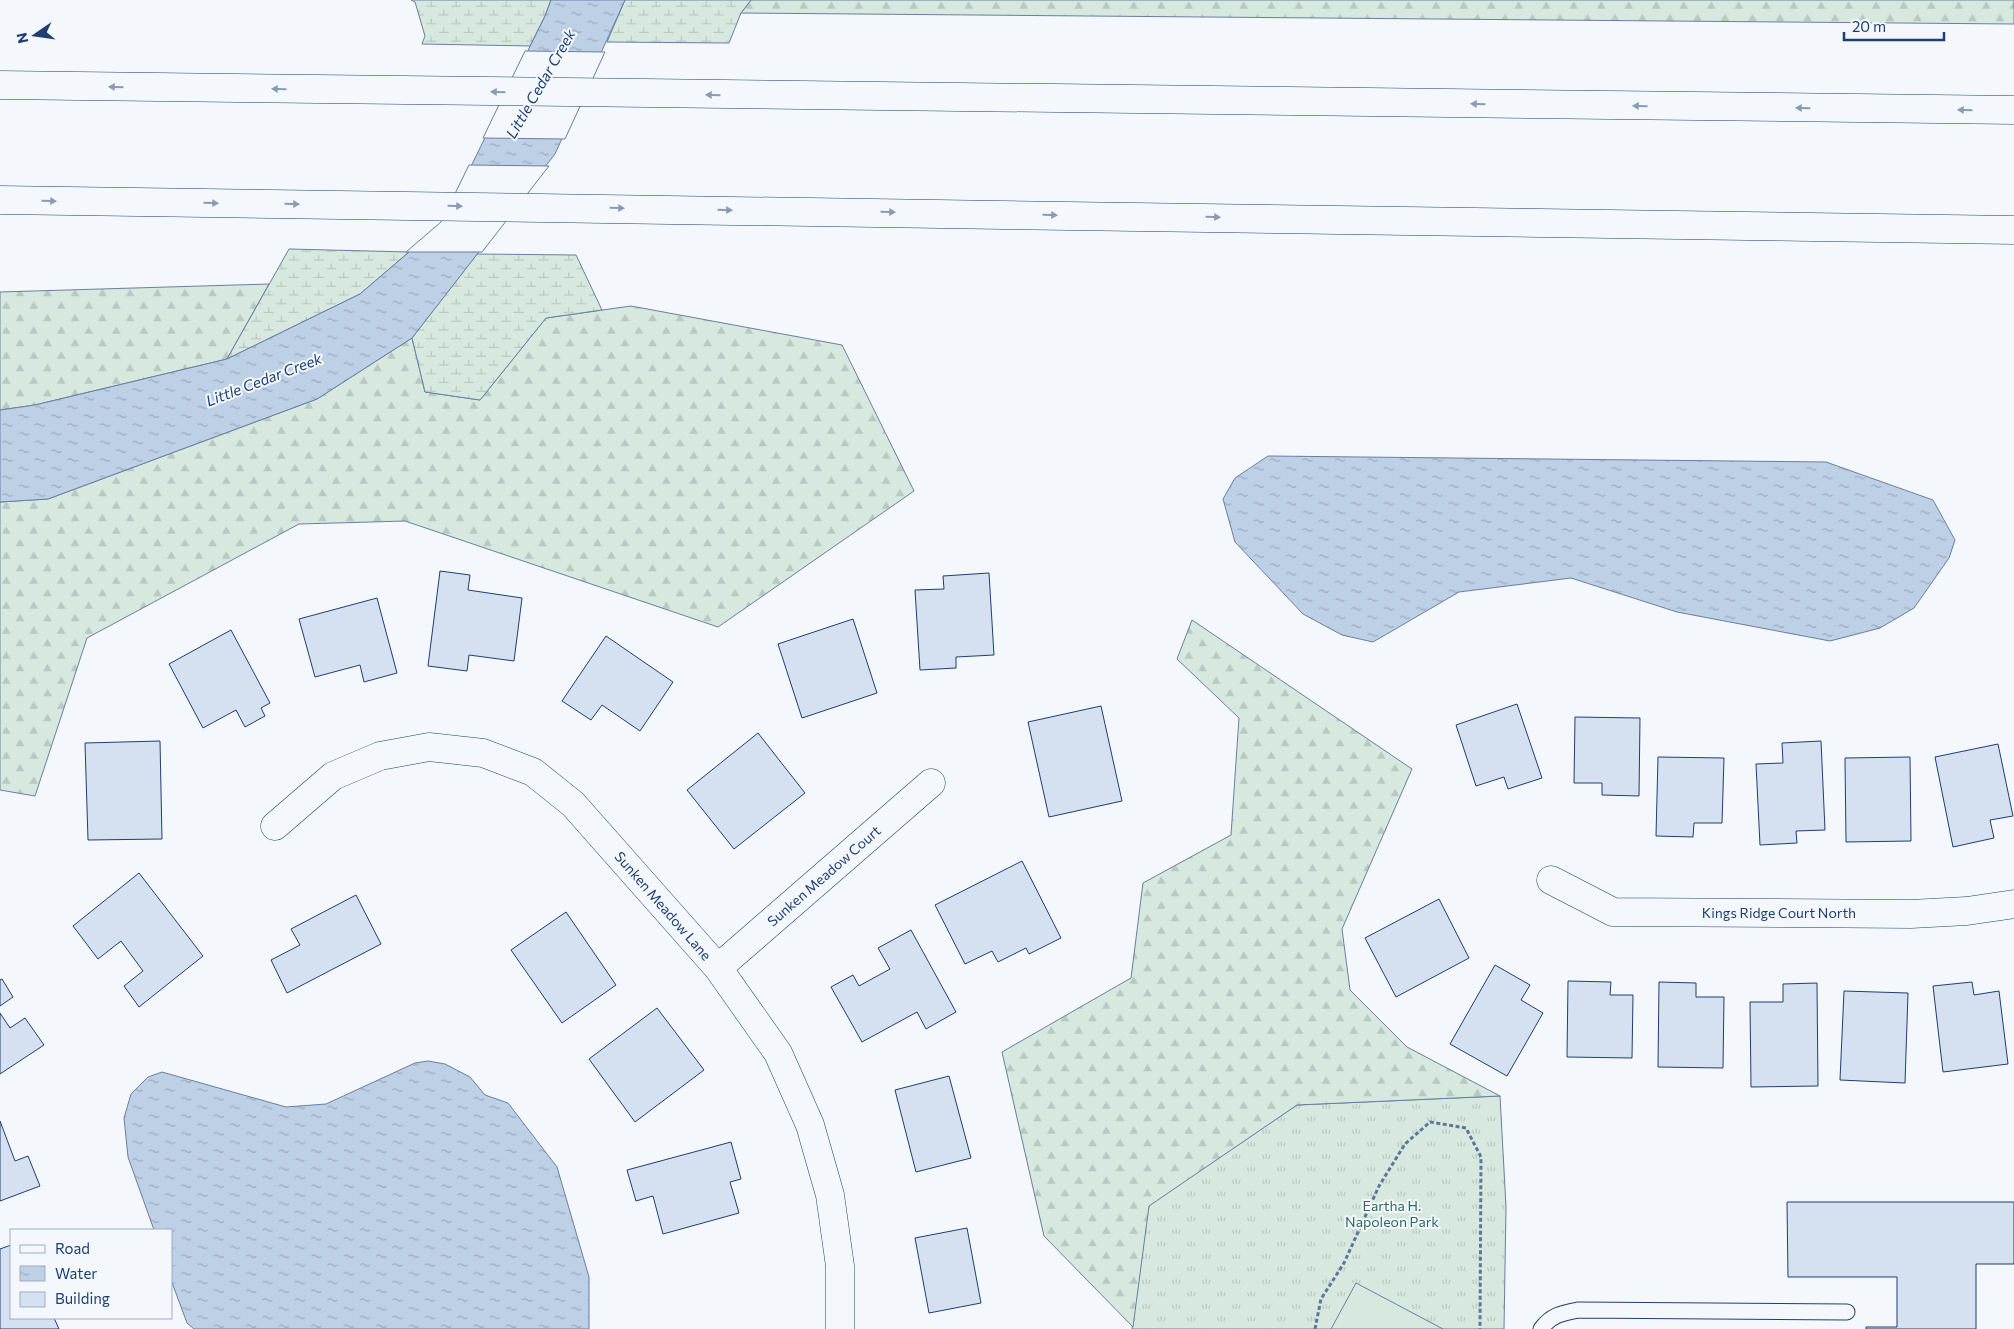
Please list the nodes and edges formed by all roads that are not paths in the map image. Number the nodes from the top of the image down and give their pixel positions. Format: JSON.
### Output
{"nodes":[{"id":1,"x":0,"y":85,"type":"edge"},
{"id":2,"x":2014,"y":110,"type":"edge"},
{"id":3,"x":0,"y":200,"type":"edge"},
{"id":4,"x":2014,"y":230,"type":"edge"},
{"id":5,"x":931,"y":783,"type":"dead end"},
{"id":6,"x":275,"y":826,"type":"dead end"},
{"id":7,"x":1551,"y":880,"type":"dead end"},
{"id":8,"x":2014,"y":904,"type":"edge"},
{"id":9,"x":718,"y":968,"type":"junction"},
{"id":10,"x":1847,"y":1312,"type":"dead end"},
{"id":11,"x":840,"y":1329,"type":"edge"},
{"id":12,"x":1541,"y":1329,"type":"edge"}],
"edges":[{"from":2,"to":1,"type":"main road","one_way":true},
{"from":3,"to":4,"type":"main road","one_way":true},
{"from":5,"to":9,"type":"main road","name":"Sunken Meadow Court"},
{"from":6,"to":9,"type":"main road","name":"Sunken Meadow Lane"},
{"from":7,"to":8,"type":"main road","name":"Kings Ridge Court North"},
{"from":9,"to":11,"type":"main road","name":"Sunken Meadow Lane"},
{"from":10,"to":12,"type":"lane"}]}
